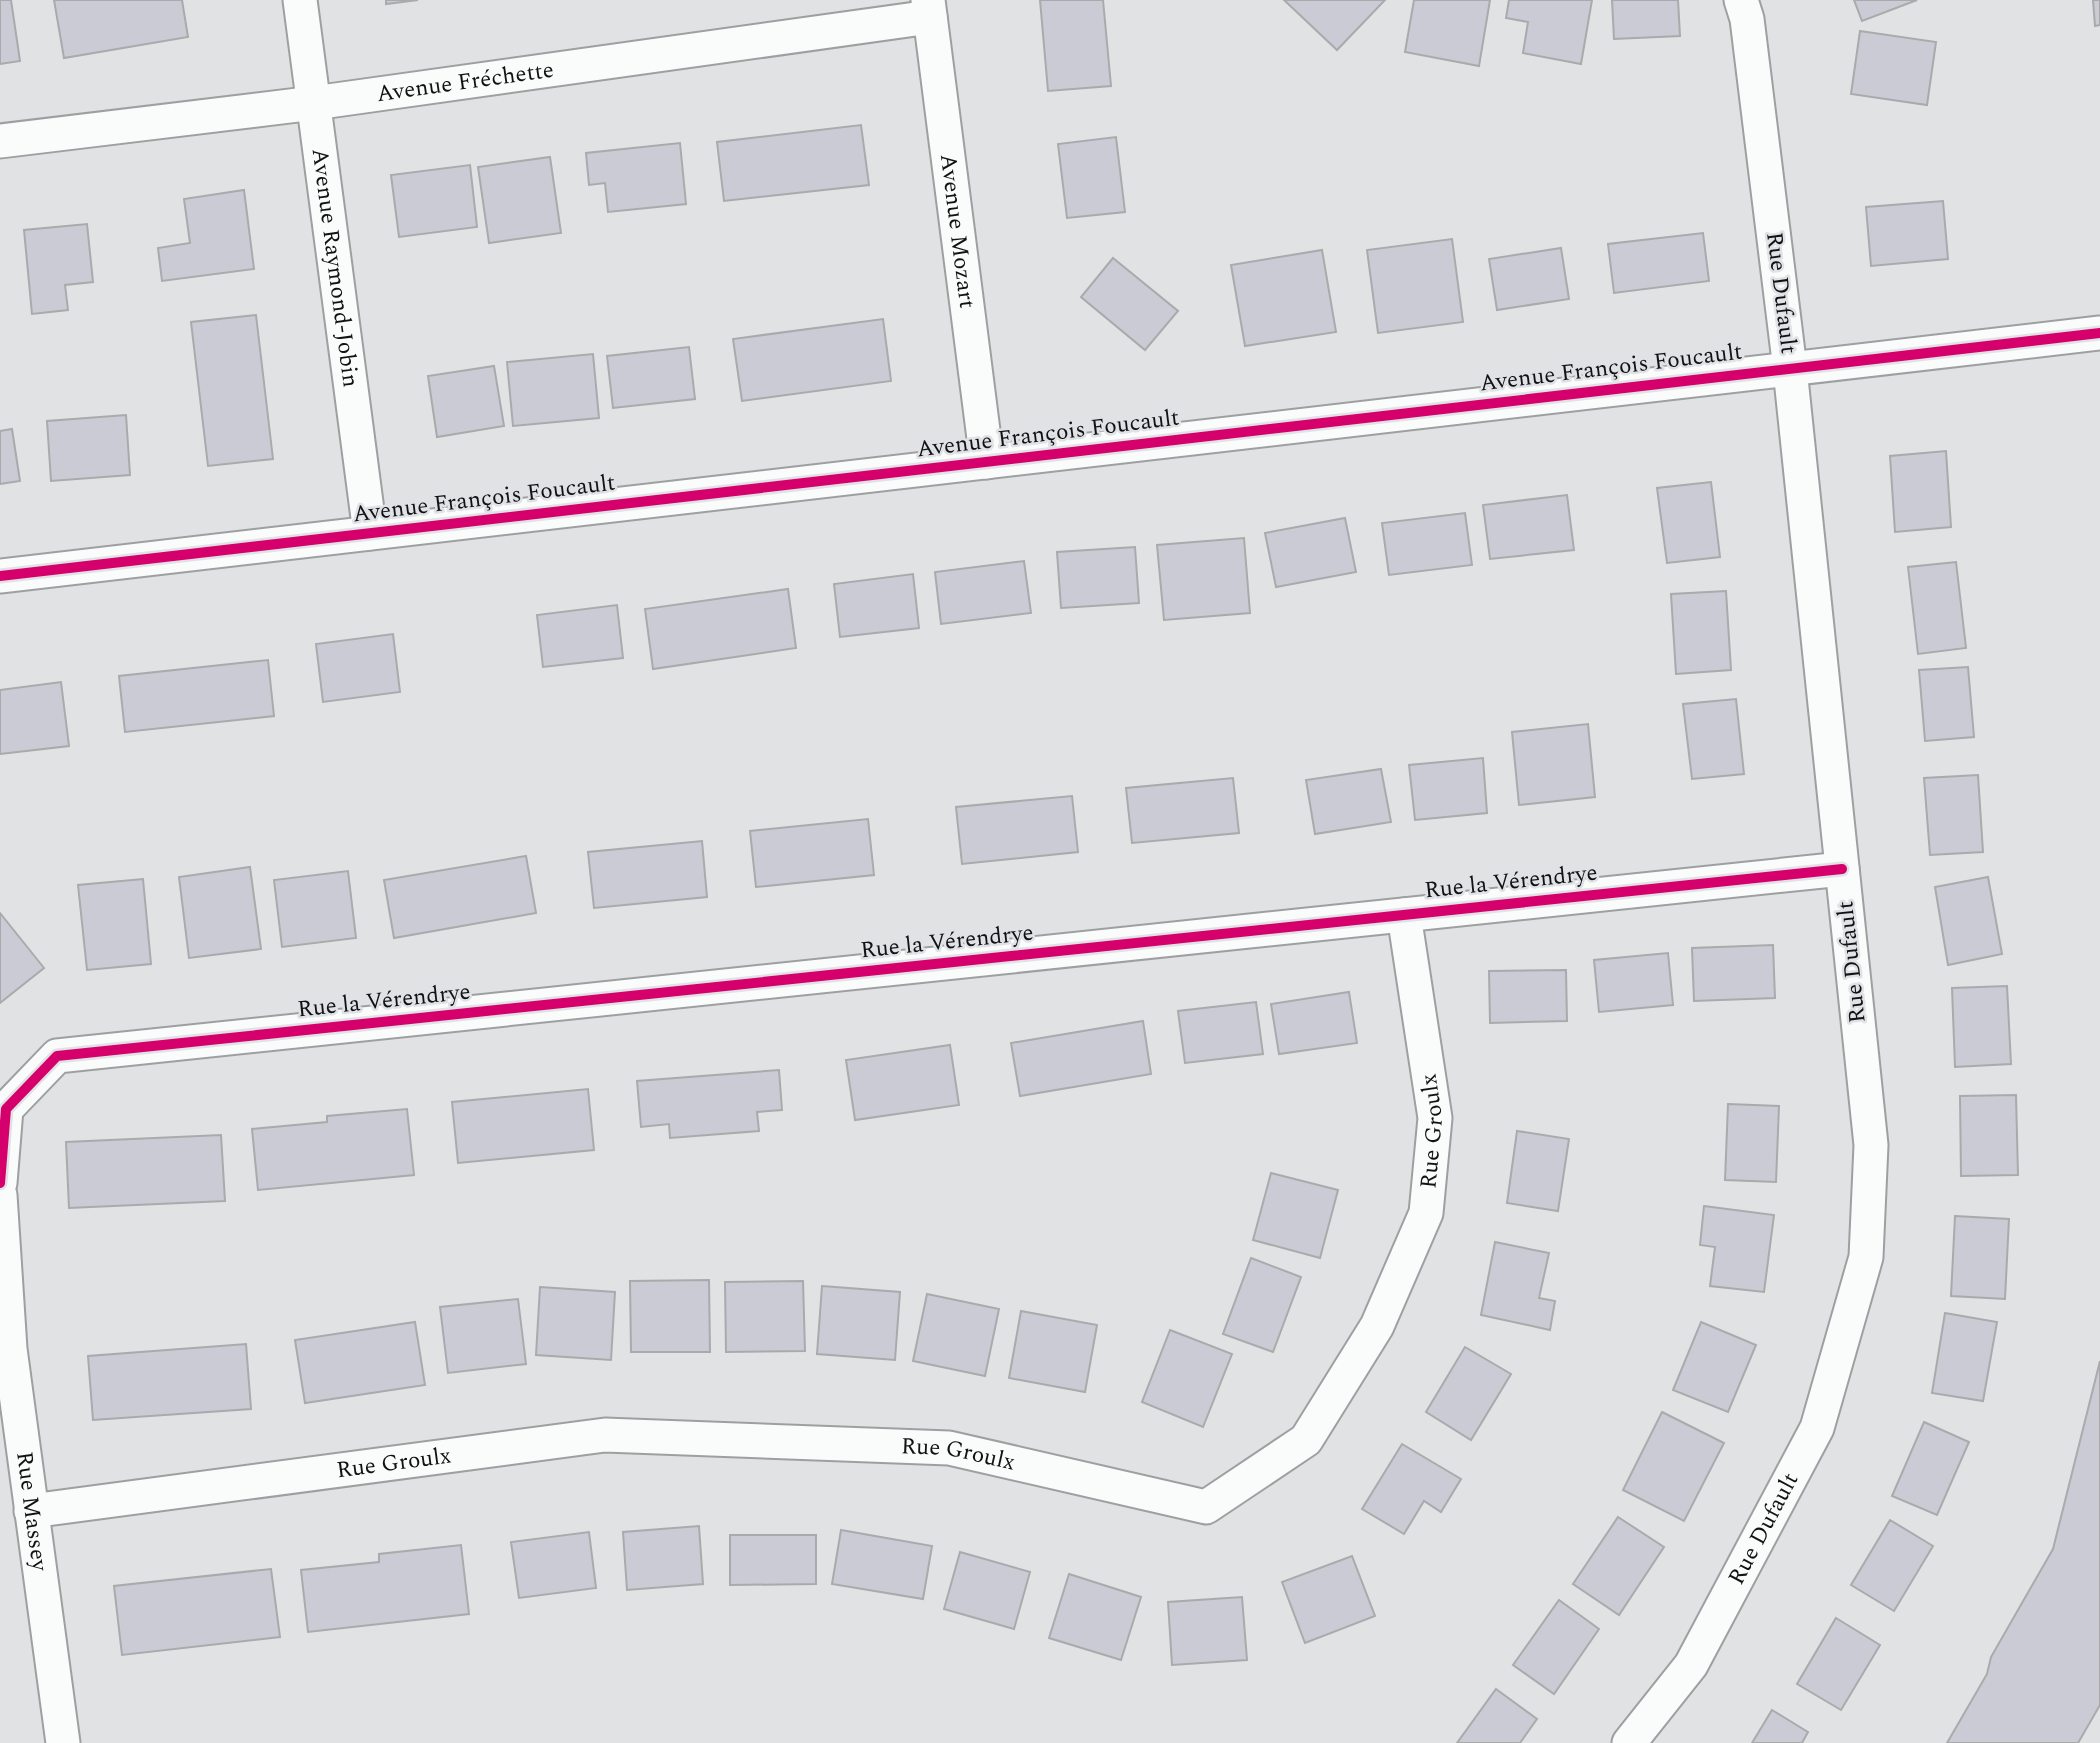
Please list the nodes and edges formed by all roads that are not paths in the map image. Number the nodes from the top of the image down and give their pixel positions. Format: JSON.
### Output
{"nodes":[{"id":1,"x":300,"y":0,"type":"edge"},
{"id":2,"x":1741,"y":0,"type":"edge"},
{"id":3,"x":929,"y":8,"type":"edge"},
{"id":4,"x":314,"y":103,"type":"junction"},
{"id":5,"x":0,"y":141,"type":"edge"},
{"id":6,"x":2100,"y":333,"type":"edge"},
{"id":7,"x":1790,"y":369,"type":"junction"},
{"id":8,"x":986,"y":462,"type":"junction"},
{"id":9,"x":370,"y":533,"type":"junction"},
{"id":10,"x":0,"y":576,"type":"edge"},
{"id":11,"x":1842,"y":869,"type":"junction"},
{"id":12,"x":1405,"y":915,"type":"junction"},
{"id":13,"x":0,"y":1183,"type":"edge"},
{"id":14,"x":0,"y":1195,"type":"edge"},
{"id":15,"x":31,"y":1511,"type":"junction"},
{"id":16,"x":62,"y":1743,"type":"edge"},
{"id":17,"x":1629,"y":1743,"type":"edge"}],
"edges":[{"from":1,"to":4,"type":"street","name":"Avenue Raymond-Jobin"},
{"from":2,"to":7,"type":"street","name":"Rue Dufault"},
{"from":3,"to":4,"type":"street","name":"Avenue Fréchette"},
{"from":3,"to":8,"type":"street","name":"Avenue Mozart"},
{"from":4,"to":5,"type":"street","name":"Avenue Fréchette"},
{"from":4,"to":9,"type":"street","name":"Avenue Raymond-Jobin"},
{"from":6,"to":7,"type":"street","name":"Avenue François Foucault"},
{"from":7,"to":8,"type":"street","name":"Avenue François Foucault"},
{"from":7,"to":11,"type":"street","name":"Rue Dufault"},
{"from":8,"to":9,"type":"street","name":"Avenue François Foucault"},
{"from":9,"to":10,"type":"street","name":"Avenue François Foucault"},
{"from":11,"to":12,"type":"street","name":"Rue la Vérendrye"},
{"from":11,"to":17,"type":"street","name":"Rue Dufault"},
{"from":12,"to":13,"type":"street","name":"Rue la Vérendrye"},
{"from":12,"to":15,"type":"street","name":"Rue Groulx"},
{"from":14,"to":15,"type":"street","name":"Rue Massey"},
{"from":15,"to":16,"type":"street","name":"Rue Massey"}]}
